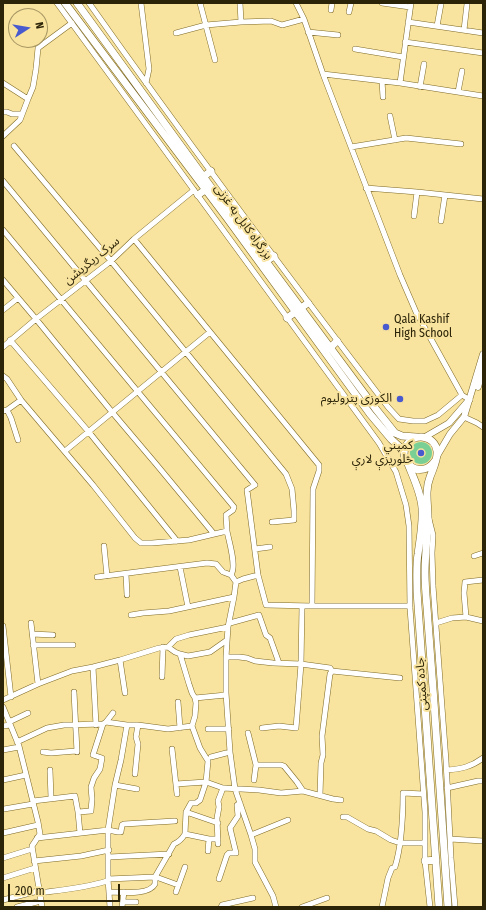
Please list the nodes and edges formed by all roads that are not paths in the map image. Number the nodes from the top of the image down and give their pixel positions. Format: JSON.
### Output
{"nodes":[{"id":1,"x":57,"y":3,"type":"edge"},
{"id":2,"x":65,"y":3,"type":"edge"},
{"id":3,"x":77,"y":3,"type":"edge"},
{"id":4,"x":89,"y":3,"type":"edge"},
{"id":5,"x":141,"y":3,"type":"edge"},
{"id":6,"x":200,"y":3,"type":"edge"},
{"id":7,"x":240,"y":3,"type":"edge"},
{"id":8,"x":332,"y":3,"type":"edge"},
{"id":9,"x":351,"y":3,"type":"edge"},
{"id":10,"x":382,"y":3,"type":"edge"},
{"id":11,"x":296,"y":4,"type":"edge"},
{"id":12,"x":441,"y":4,"type":"edge"},
{"id":13,"x":467,"y":4,"type":"edge"},
{"id":14,"x":410,"y":5,"type":"edge"},
{"id":15,"x":331,"y":10,"type":"dead end"},
{"id":16,"x":350,"y":12,"type":"dead end"},
{"id":17,"x":304,"y":19,"type":"junction"},
{"id":18,"x":241,"y":22,"type":"junction"},
{"id":19,"x":408,"y":22,"type":"junction"},
{"id":20,"x":72,"y":23,"type":"junction"},
{"id":21,"x":206,"y":25,"type":"junction"},
{"id":22,"x":438,"y":26,"type":"junction"},
{"id":23,"x":464,"y":30,"type":"junction"},
{"id":24,"x":308,"y":32,"type":"junction"},
{"id":25,"x":176,"y":33,"type":"dead end"},
{"id":26,"x":483,"y":33,"type":"edge"},
{"id":27,"x":338,"y":35,"type":"dead end"},
{"id":28,"x":405,"y":42,"type":"junction"},
{"id":29,"x":355,"y":49,"type":"dead end"},
{"id":30,"x":483,"y":52,"type":"edge"},
{"id":31,"x":403,"y":57,"type":"junction"},
{"id":32,"x":215,"y":60,"type":"dead end"},
{"id":33,"x":424,"y":64,"type":"dead end"},
{"id":34,"x":462,"y":71,"type":"dead end"},
{"id":35,"x":323,"y":74,"type":"junction"},
{"id":36,"x":382,"y":81,"type":"junction"},
{"id":37,"x":3,"y":83,"type":"edge"},
{"id":38,"x":146,"y":83,"type":"junction"},
{"id":39,"x":400,"y":83,"type":"junction"},
{"id":40,"x":420,"y":87,"type":"junction"},
{"id":41,"x":458,"y":92,"type":"junction"},
{"id":42,"x":483,"y":96,"type":"edge"},
{"id":43,"x":383,"y":97,"type":"dead end"},
{"id":44,"x":28,"y":99,"type":"junction"},
{"id":45,"x":3,"y":112,"type":"edge"},
{"id":46,"x":22,"y":114,"type":"junction"},
{"id":47,"x":390,"y":116,"type":"dead end"},
{"id":48,"x":3,"y":136,"type":"edge"},
{"id":49,"x":394,"y":140,"type":"junction"},
{"id":50,"x":461,"y":144,"type":"dead end"},
{"id":51,"x":14,"y":146,"type":"dead end"},
{"id":52,"x":351,"y":147,"type":"junction"},
{"id":53,"x":211,"y":171,"type":"junction"},
{"id":54,"x":203,"y":177,"type":"junction"},
{"id":55,"x":3,"y":181,"type":"edge"},
{"id":56,"x":366,"y":188,"type":"junction"},
{"id":57,"x":205,"y":190,"type":"junction"},
{"id":58,"x":417,"y":192,"type":"junction"},
{"id":59,"x":196,"y":193,"type":"junction"},
{"id":60,"x":444,"y":195,"type":"junction"},
{"id":61,"x":213,"y":196,"type":"junction"},
{"id":62,"x":483,"y":199,"type":"edge"},
{"id":63,"x":414,"y":216,"type":"dead end"},
{"id":64,"x":441,"y":221,"type":"dead end"},
{"id":65,"x":3,"y":230,"type":"edge"},
{"id":66,"x":134,"y":239,"type":"junction"},
{"id":67,"x":274,"y":256,"type":"junction"},
{"id":68,"x":111,"y":261,"type":"junction"},
{"id":69,"x":266,"y":261,"type":"junction"},
{"id":70,"x":3,"y":280,"type":"edge"},
{"id":71,"x":85,"y":280,"type":"junction"},
{"id":72,"x":18,"y":298,"type":"junction"},
{"id":73,"x":60,"y":300,"type":"junction"},
{"id":74,"x":308,"y":303,"type":"junction"},
{"id":75,"x":3,"y":310,"type":"edge"},
{"id":76,"x":298,"y":310,"type":"junction"},
{"id":77,"x":288,"y":318,"type":"junction"},
{"id":78,"x":36,"y":319,"type":"junction"},
{"id":79,"x":210,"y":332,"type":"junction"},
{"id":80,"x":10,"y":340,"type":"junction"},
{"id":81,"x":337,"y":341,"type":"junction"},
{"id":82,"x":3,"y":347,"type":"edge"},
{"id":83,"x":330,"y":348,"type":"junction"},
{"id":84,"x":185,"y":352,"type":"junction"},
{"id":85,"x":483,"y":354,"type":"edge"},
{"id":86,"x":483,"y":370,"type":"edge"},
{"id":87,"x":161,"y":372,"type":"junction"},
{"id":88,"x":3,"y":376,"type":"edge"},
{"id":89,"x":481,"y":385,"type":"edge"},
{"id":90,"x":136,"y":391,"type":"junction"},
{"id":91,"x":462,"y":395,"type":"junction"},
{"id":92,"x":21,"y":400,"type":"junction"},
{"id":93,"x":470,"y":400,"type":"junction"},
{"id":94,"x":5,"y":410,"type":"edge"},
{"id":95,"x":112,"y":412,"type":"junction"},
{"id":96,"x":464,"y":418,"type":"junction"},
{"id":97,"x":483,"y":427,"type":"edge"},
{"id":98,"x":88,"y":431,"type":"junction"},
{"id":99,"x":416,"y":437,"type":"junction"},
{"id":100,"x":425,"y":437,"type":"junction"},
{"id":101,"x":18,"y":440,"type":"dead end"},
{"id":102,"x":65,"y":451,"type":"junction"},
{"id":103,"x":404,"y":451,"type":"junction"},
{"id":104,"x":436,"y":459,"type":"junction"},
{"id":105,"x":408,"y":464,"type":"junction"},
{"id":106,"x":429,"y":517,"type":"junction"},
{"id":107,"x":272,"y":522,"type":"dead end"},
{"id":108,"x":227,"y":531,"type":"junction"},
{"id":109,"x":214,"y":534,"type":"junction"},
{"id":110,"x":177,"y":541,"type":"junction"},
{"id":111,"x":104,"y":546,"type":"dead end"},
{"id":112,"x":270,"y":547,"type":"dead end"},
{"id":113,"x":255,"y":549,"type":"junction"},
{"id":114,"x":483,"y":553,"type":"edge"},
{"id":115,"x":474,"y":556,"type":"dead end"},
{"id":116,"x":180,"y":567,"type":"junction"},
{"id":117,"x":126,"y":574,"type":"junction"},
{"id":118,"x":231,"y":575,"type":"junction"},
{"id":119,"x":258,"y":575,"type":"junction"},
{"id":120,"x":106,"y":576,"type":"junction"},
{"id":121,"x":98,"y":577,"type":"dead end"},
{"id":122,"x":483,"y":580,"type":"edge"},
{"id":123,"x":236,"y":582,"type":"junction"},
{"id":124,"x":127,"y":595,"type":"dead end"},
{"id":125,"x":234,"y":597,"type":"junction"},
{"id":126,"x":302,"y":606,"type":"junction"},
{"id":127,"x":312,"y":606,"type":"junction"},
{"id":128,"x":410,"y":606,"type":"junction"},
{"id":129,"x":188,"y":607,"type":"junction"},
{"id":130,"x":131,"y":615,"type":"dead end"},
{"id":131,"x":466,"y":617,"type":"junction"},
{"id":132,"x":483,"y":621,"type":"edge"},
{"id":133,"x":31,"y":623,"type":"dead end"},
{"id":134,"x":436,"y":623,"type":"junction"},
{"id":135,"x":229,"y":625,"type":"junction"},
{"id":136,"x":3,"y":626,"type":"edge"},
{"id":137,"x":32,"y":634,"type":"junction"},
{"id":138,"x":53,"y":635,"type":"dead end"},
{"id":139,"x":227,"y":640,"type":"junction"},
{"id":140,"x":33,"y":645,"type":"junction"},
{"id":141,"x":73,"y":645,"type":"dead end"},
{"id":142,"x":166,"y":647,"type":"junction"},
{"id":143,"x":180,"y":654,"type":"junction"},
{"id":144,"x":226,"y":657,"type":"junction"},
{"id":145,"x":120,"y":660,"type":"junction"},
{"id":146,"x":5,"y":662,"type":"edge"},
{"id":147,"x":279,"y":663,"type":"junction"},
{"id":148,"x":301,"y":664,"type":"junction"},
{"id":149,"x":93,"y":667,"type":"junction"},
{"id":150,"x":332,"y":671,"type":"junction"},
{"id":151,"x":162,"y":677,"type":"dead end"},
{"id":152,"x":400,"y":678,"type":"dead end"},
{"id":153,"x":38,"y":684,"type":"junction"},
{"id":154,"x":74,"y":692,"type":"dead end"},
{"id":155,"x":124,"y":693,"type":"dead end"},
{"id":156,"x":226,"y":695,"type":"junction"},
{"id":157,"x":11,"y":696,"type":"junction"},
{"id":158,"x":195,"y":698,"type":"junction"},
{"id":159,"x":3,"y":700,"type":"edge"},
{"id":160,"x":178,"y":702,"type":"dead end"},
{"id":161,"x":3,"y":707,"type":"edge"},
{"id":162,"x":28,"y":713,"type":"dead end"},
{"id":163,"x":113,"y":713,"type":"dead end"},
{"id":164,"x":10,"y":723,"type":"junction"},
{"id":165,"x":105,"y":723,"type":"junction"},
{"id":166,"x":76,"y":725,"type":"junction"},
{"id":167,"x":96,"y":725,"type":"junction"},
{"id":168,"x":127,"y":725,"type":"junction"},
{"id":169,"x":138,"y":725,"type":"junction"},
{"id":170,"x":3,"y":726,"type":"edge"},
{"id":171,"x":192,"y":726,"type":"junction"},
{"id":172,"x":180,"y":728,"type":"junction"},
{"id":173,"x":208,"y":728,"type":"dead end"},
{"id":174,"x":262,"y":728,"type":"dead end"},
{"id":175,"x":229,"y":729,"type":"junction"},
{"id":176,"x":248,"y":734,"type":"dead end"},
{"id":177,"x":17,"y":742,"type":"junction"},
{"id":178,"x":19,"y":747,"type":"junction"},
{"id":179,"x":172,"y":749,"type":"dead end"},
{"id":180,"x":3,"y":750,"type":"edge"},
{"id":181,"x":43,"y":752,"type":"dead end"},
{"id":182,"x":230,"y":752,"type":"junction"},
{"id":183,"x":211,"y":757,"type":"dead end"},
{"id":184,"x":483,"y":758,"type":"edge"},
{"id":185,"x":256,"y":765,"type":"junction"},
{"id":186,"x":50,"y":770,"type":"dead end"},
{"id":187,"x":447,"y":770,"type":"junction"},
{"id":188,"x":135,"y":774,"type":"dead end"},
{"id":189,"x":26,"y":775,"type":"junction"},
{"id":190,"x":3,"y":780,"type":"edge"},
{"id":191,"x":254,"y":780,"type":"dead end"},
{"id":192,"x":483,"y":781,"type":"edge"},
{"id":193,"x":206,"y":782,"type":"junction"},
{"id":194,"x":176,"y":784,"type":"junction"},
{"id":195,"x":115,"y":785,"type":"junction"},
{"id":196,"x":223,"y":788,"type":"junction"},
{"id":197,"x":448,"y":788,"type":"junction"},
{"id":198,"x":137,"y":789,"type":"dead end"},
{"id":199,"x":235,"y":789,"type":"junction"},
{"id":200,"x":303,"y":791,"type":"junction"},
{"id":201,"x":177,"y":794,"type":"dead end"},
{"id":202,"x":423,"y":794,"type":"junction"},
{"id":203,"x":320,"y":795,"type":"junction"},
{"id":204,"x":51,"y":798,"type":"junction"},
{"id":205,"x":341,"y":800,"type":"dead end"},
{"id":206,"x":33,"y":803,"type":"junction"},
{"id":207,"x":240,"y":803,"type":"junction"},
{"id":208,"x":4,"y":809,"type":"dead end"},
{"id":209,"x":78,"y":812,"type":"junction"},
{"id":210,"x":186,"y":812,"type":"junction"},
{"id":211,"x":343,"y":817,"type":"dead end"},
{"id":212,"x":288,"y":820,"type":"dead end"},
{"id":213,"x":175,"y":822,"type":"dead end"},
{"id":214,"x":218,"y":823,"type":"junction"},
{"id":215,"x":38,"y":825,"type":"junction"},
{"id":216,"x":108,"y":830,"type":"junction"},
{"id":217,"x":3,"y":833,"type":"edge"},
{"id":218,"x":80,"y":833,"type":"junction"},
{"id":219,"x":185,"y":834,"type":"junction"},
{"id":220,"x":252,"y":835,"type":"junction"},
{"id":221,"x":37,"y":838,"type":"junction"},
{"id":222,"x":209,"y":839,"type":"junction"},
{"id":223,"x":450,"y":839,"type":"junction"},
{"id":224,"x":483,"y":841,"type":"edge"},
{"id":225,"x":400,"y":843,"type":"junction"},
{"id":226,"x":425,"y":843,"type":"junction"},
{"id":227,"x":32,"y":849,"type":"junction"},
{"id":228,"x":109,"y":850,"type":"junction"},
{"id":229,"x":208,"y":851,"type":"dead end"},
{"id":230,"x":169,"y":854,"type":"junction"},
{"id":231,"x":109,"y":857,"type":"junction"},
{"id":232,"x":3,"y":858,"type":"edge"},
{"id":233,"x":436,"y":860,"type":"junction"},
{"id":234,"x":34,"y":861,"type":"junction"},
{"id":235,"x":425,"y":861,"type":"junction"},
{"id":236,"x":185,"y":867,"type":"dead end"},
{"id":237,"x":35,"y":868,"type":"junction"},
{"id":238,"x":156,"y":877,"type":"junction"},
{"id":239,"x":3,"y":878,"type":"edge"},
{"id":240,"x":219,"y":878,"type":"dead end"},
{"id":241,"x":108,"y":879,"type":"junction"},
{"id":242,"x":178,"y":886,"type":"junction"},
{"id":243,"x":39,"y":892,"type":"junction"},
{"id":244,"x":109,"y":892,"type":"junction"},
{"id":245,"x":124,"y":892,"type":"junction"},
{"id":246,"x":176,"y":892,"type":"dead end"},
{"id":247,"x":253,"y":898,"type":"dead end"},
{"id":248,"x":327,"y":898,"type":"dead end"},
{"id":249,"x":3,"y":900,"type":"edge"},
{"id":250,"x":41,"y":901,"type":"junction"},
{"id":251,"x":136,"y":902,"type":"dead end"},
{"id":252,"x":123,"y":904,"type":"edge"},
{"id":253,"x":17,"y":907,"type":"edge"},
{"id":254,"x":42,"y":907,"type":"edge"},
{"id":255,"x":108,"y":907,"type":"edge"},
{"id":256,"x":221,"y":907,"type":"edge"},
{"id":257,"x":276,"y":907,"type":"edge"},
{"id":258,"x":302,"y":907,"type":"edge"},
{"id":259,"x":382,"y":907,"type":"edge"},
{"id":260,"x":430,"y":907,"type":"edge"},
{"id":261,"x":439,"y":907,"type":"edge"},
{"id":262,"x":448,"y":907,"type":"edge"},
{"id":263,"x":455,"y":907,"type":"edge"}],
"edges":[{"from":1,"to":20,"type":"street"},
{"from":2,"to":57,"type":"highway","name":"بزرگراه کابل به غزنی"},
{"from":3,"to":54,"type":"highway","name":"بزرگراه کابل به غزنی"},
{"from":4,"to":38,"type":"street"},
{"from":5,"to":38,"type":"street"},
{"from":6,"to":21,"type":"street"},
{"from":7,"to":18,"type":"street"},
{"from":8,"to":15,"type":"street"},
{"from":9,"to":16,"type":"street"},
{"from":10,"to":14,"type":"street"},
{"from":11,"to":17,"type":"street"},
{"from":12,"to":22,"type":"street"},
{"from":13,"to":23,"type":"street"},
{"from":14,"to":19,"type":"street"},
{"from":17,"to":18,"type":"street"},
{"from":17,"to":24,"type":"street"},
{"from":18,"to":21,"type":"street"},
{"from":19,"to":22,"type":"street"},
{"from":19,"to":28,"type":"street"},
{"from":20,"to":44,"type":"street"},
{"from":20,"to":59,"type":"street"},
{"from":21,"to":25,"type":"street"},
{"from":21,"to":32,"type":"street"},
{"from":22,"to":23,"type":"street"},
{"from":23,"to":26,"type":"street"},
{"from":24,"to":27,"type":"street"},
{"from":24,"to":35,"type":"street"},
{"from":28,"to":30,"type":"street"},
{"from":28,"to":31,"type":"street"},
{"from":29,"to":31,"type":"street"},
{"from":31,"to":39,"type":"street"},
{"from":33,"to":40,"type":"street"},
{"from":34,"to":41,"type":"street"},
{"from":35,"to":36,"type":"street"},
{"from":35,"to":52,"type":"street"},
{"from":36,"to":39,"type":"street"},
{"from":36,"to":43,"type":"street"},
{"from":37,"to":44,"type":"street"},
{"from":38,"to":53,"type":"street"},
{"from":39,"to":40,"type":"street"},
{"from":40,"to":41,"type":"street"},
{"from":41,"to":42,"type":"street"},
{"from":44,"to":46,"type":"street"},
{"from":45,"to":46,"type":"street"},
{"from":46,"to":48,"type":"street"},
{"from":47,"to":49,"type":"street"},
{"from":49,"to":50,"type":"street"},
{"from":49,"to":52,"type":"street"},
{"from":51,"to":68,"type":"street"},
{"from":52,"to":56,"type":"street"},
{"from":53,"to":54,"type":"highway"},
{"from":53,"to":67,"type":"street"},
{"from":54,"to":61,"type":"highway","name":"بزرگراه کابل به غزنی"},
{"from":55,"to":71,"type":"street"},
{"from":56,"to":58,"type":"street"},
{"from":56,"to":91,"type":"street"},
{"from":57,"to":59,"type":"highway"},
{"from":57,"to":61,"type":"highway","name":"بزرگراه کابل به غزنی"},
{"from":58,"to":60,"type":"street"},
{"from":58,"to":63,"type":"street"},
{"from":59,"to":66,"type":"street","name":"سرک ریگریشن"},
{"from":59,"to":77,"type":"street"},
{"from":60,"to":62,"type":"street"},
{"from":60,"to":64,"type":"street"},
{"from":61,"to":69,"type":"highway","name":"بزرگراه کابل به غزنی"},
{"from":61,"to":76,"type":"highway","name":"بزرگراه کابل به غزنی"},
{"from":65,"to":73,"type":"street"},
{"from":66,"to":68,"type":"street","name":"سرک ریگریشن"},
{"from":66,"to":79,"type":"street"},
{"from":67,"to":69,"type":"highway"},
{"from":67,"to":74,"type":"street"},
{"from":68,"to":71,"type":"street","name":"سرک ریگریشن"},
{"from":68,"to":84,"type":"street"},
{"from":69,"to":76,"type":"highway","name":"بزرگراه کابل به غزنی"},
{"from":70,"to":72,"type":"street"},
{"from":71,"to":73,"type":"street","name":"سرک ریگریشن"},
{"from":71,"to":87,"type":"street"},
{"from":72,"to":75,"type":"street"},
{"from":72,"to":78,"type":"street"},
{"from":73,"to":78,"type":"street","name":"سرک ریگریشن"},
{"from":73,"to":90,"type":"street"},
{"from":74,"to":76,"type":"highway"},
{"from":74,"to":81,"type":"street"},
{"from":76,"to":77,"type":"highway"},
{"from":76,"to":83,"type":"highway","name":"بزرگراه کابل به غزنی"},
{"from":76,"to":103,"type":"highway","name":"بزرگراه کابل به غزنی"},
{"from":77,"to":128,"type":"street"},
{"from":78,"to":80,"type":"street","name":"سرک ریگریشن"},
{"from":78,"to":95,"type":"street"},
{"from":79,"to":84,"type":"street"},
{"from":79,"to":127,"type":"street"},
{"from":80,"to":82,"type":"street","name":"سرک ریگریشن"},
{"from":80,"to":98,"type":"street"},
{"from":81,"to":83,"type":"highway"},
{"from":81,"to":91,"type":"street"},
{"from":83,"to":99,"type":"highway","name":"بزرگراه کابل به غزنی"},
{"from":84,"to":87,"type":"street"},
{"from":84,"to":107,"type":"street"},
{"from":85,"to":93,"type":"main road"},
{"from":86,"to":89,"type":"main road"},
{"from":87,"to":90,"type":"street"},
{"from":87,"to":113,"type":"street"},
{"from":88,"to":92,"type":"street"},
{"from":89,"to":93,"type":"main road"},
{"from":90,"to":95,"type":"street"},
{"from":90,"to":108,"type":"street"},
{"from":91,"to":93,"type":"street"},
{"from":92,"to":94,"type":"street"},
{"from":92,"to":102,"type":"street"},
{"from":93,"to":96,"type":"main road"},
{"from":93,"to":100,"type":"main road"},
{"from":94,"to":101,"type":"street"},
{"from":95,"to":98,"type":"street"},
{"from":95,"to":109,"type":"street"},
{"from":96,"to":97,"type":"street"},
{"from":96,"to":104,"type":"main road"},
{"from":98,"to":102,"type":"street"},
{"from":98,"to":110,"type":"street"},
{"from":99,"to":100,"type":"highway"},
{"from":99,"to":103,"type":"highway"},
{"from":100,"to":104,"type":"highway"},
{"from":102,"to":110,"type":"street"},
{"from":103,"to":105,"type":"highway"},
{"from":104,"to":105,"type":"highway"},
{"from":104,"to":106,"type":"highway","name":"جاده کمپنی"},
{"from":105,"to":233,"type":"highway","name":"جاده کمپنی"},
{"from":106,"to":134,"type":"street"},
{"from":106,"to":262,"type":"highway","name":"جاده کمپنی"},
{"from":108,"to":109,"type":"street"},
{"from":108,"to":118,"type":"street"},
{"from":109,"to":110,"type":"street"},
{"from":111,"to":120,"type":"street"},
{"from":112,"to":113,"type":"street"},
{"from":113,"to":119,"type":"street"},
{"from":114,"to":115,"type":"street"},
{"from":116,"to":117,"type":"street"},
{"from":116,"to":118,"type":"street"},
{"from":116,"to":129,"type":"street"},
{"from":117,"to":120,"type":"street"},
{"from":117,"to":124,"type":"street"},
{"from":118,"to":123,"type":"street"},
{"from":119,"to":123,"type":"street"},
{"from":119,"to":126,"type":"street"},
{"from":120,"to":121,"type":"street"},
{"from":122,"to":131,"type":"street"},
{"from":123,"to":125,"type":"street"},
{"from":125,"to":129,"type":"street"},
{"from":125,"to":135,"type":"street"},
{"from":126,"to":127,"type":"street"},
{"from":126,"to":148,"type":"street"},
{"from":127,"to":128,"type":"street"},
{"from":128,"to":202,"type":"street"},
{"from":129,"to":130,"type":"street"},
{"from":131,"to":132,"type":"street"},
{"from":131,"to":134,"type":"street"},
{"from":133,"to":137,"type":"street"},
{"from":134,"to":187,"type":"street"},
{"from":135,"to":139,"type":"street"},
{"from":135,"to":142,"type":"street"},
{"from":135,"to":147,"type":"street"},
{"from":136,"to":146,"type":"street"},
{"from":137,"to":138,"type":"street"},
{"from":137,"to":140,"type":"street"},
{"from":139,"to":143,"type":"street"},
{"from":139,"to":144,"type":"street"},
{"from":140,"to":141,"type":"street"},
{"from":140,"to":153,"type":"street"},
{"from":142,"to":143,"type":"street"},
{"from":142,"to":145,"type":"street"},
{"from":142,"to":151,"type":"street"},
{"from":143,"to":158,"type":"street"},
{"from":144,"to":147,"type":"street"},
{"from":144,"to":156,"type":"street"},
{"from":145,"to":149,"type":"street"},
{"from":145,"to":155,"type":"street"},
{"from":146,"to":157,"type":"street"},
{"from":147,"to":148,"type":"street"},
{"from":148,"to":150,"type":"street"},
{"from":148,"to":174,"type":"street"},
{"from":149,"to":153,"type":"street"},
{"from":149,"to":167,"type":"street"},
{"from":150,"to":152,"type":"street"},
{"from":150,"to":203,"type":"street"},
{"from":153,"to":157,"type":"street"},
{"from":154,"to":166,"type":"street"},
{"from":156,"to":158,"type":"street"},
{"from":156,"to":175,"type":"street"},
{"from":157,"to":159,"type":"street"},
{"from":158,"to":171,"type":"street"},
{"from":160,"to":172,"type":"street"},
{"from":161,"to":164,"type":"street"},
{"from":162,"to":164,"type":"street"},
{"from":163,"to":165,"type":"street"},
{"from":164,"to":170,"type":"street"},
{"from":164,"to":177,"type":"street"},
{"from":165,"to":167,"type":"street"},
{"from":165,"to":168,"type":"street"},
{"from":165,"to":209,"type":"street"},
{"from":166,"to":167,"type":"street"},
{"from":166,"to":177,"type":"street"},
{"from":166,"to":181,"type":"street"},
{"from":168,"to":169,"type":"street"},
{"from":168,"to":195,"type":"street"},
{"from":169,"to":172,"type":"street"},
{"from":169,"to":188,"type":"street"},
{"from":171,"to":172,"type":"street"},
{"from":171,"to":193,"type":"street"},
{"from":173,"to":175,"type":"street"},
{"from":175,"to":182,"type":"street"},
{"from":176,"to":185,"type":"street"},
{"from":177,"to":178,"type":"street"},
{"from":178,"to":180,"type":"street"},
{"from":178,"to":189,"type":"street"},
{"from":179,"to":194,"type":"street"},
{"from":182,"to":183,"type":"street"},
{"from":182,"to":199,"type":"street"},
{"from":184,"to":187,"type":"street"},
{"from":185,"to":191,"type":"street"},
{"from":185,"to":200,"type":"street"},
{"from":186,"to":204,"type":"street"},
{"from":187,"to":197,"type":"street"},
{"from":189,"to":190,"type":"street"},
{"from":189,"to":206,"type":"street"},
{"from":192,"to":197,"type":"street"},
{"from":193,"to":194,"type":"street"},
{"from":193,"to":196,"type":"street"},
{"from":193,"to":210,"type":"street"},
{"from":194,"to":201,"type":"street"},
{"from":195,"to":198,"type":"street"},
{"from":195,"to":216,"type":"street"},
{"from":196,"to":199,"type":"street"},
{"from":196,"to":214,"type":"street"},
{"from":197,"to":223,"type":"street"},
{"from":199,"to":200,"type":"street"},
{"from":199,"to":207,"type":"street"},
{"from":200,"to":203,"type":"street"},
{"from":202,"to":225,"type":"street"},
{"from":202,"to":226,"type":"street"},
{"from":203,"to":205,"type":"street"},
{"from":204,"to":206,"type":"street"},
{"from":204,"to":209,"type":"street"},
{"from":206,"to":208,"type":"street"},
{"from":206,"to":215,"type":"street"},
{"from":207,"to":220,"type":"street"},
{"from":207,"to":240,"type":"street"},
{"from":209,"to":218,"type":"street"},
{"from":210,"to":214,"type":"street"},
{"from":210,"to":219,"type":"street"},
{"from":211,"to":225,"type":"street"},
{"from":212,"to":220,"type":"street"},
{"from":213,"to":216,"type":"street"},
{"from":214,"to":222,"type":"street"},
{"from":215,"to":217,"type":"street"},
{"from":215,"to":221,"type":"street"},
{"from":216,"to":218,"type":"street"},
{"from":216,"to":228,"type":"street"},
{"from":218,"to":221,"type":"street"},
{"from":219,"to":222,"type":"street"},
{"from":219,"to":230,"type":"street"},
{"from":220,"to":257,"type":"street"},
{"from":221,"to":227,"type":"street"},
{"from":222,"to":229,"type":"street"},
{"from":223,"to":224,"type":"street"},
{"from":223,"to":263,"type":"street"},
{"from":225,"to":226,"type":"street"},
{"from":225,"to":259,"type":"street"},
{"from":226,"to":235,"type":"street"},
{"from":227,"to":232,"type":"street"},
{"from":227,"to":234,"type":"street"},
{"from":228,"to":231,"type":"street"},
{"from":228,"to":234,"type":"street"},
{"from":230,"to":231,"type":"street"},
{"from":230,"to":238,"type":"street"},
{"from":231,"to":241,"type":"street"},
{"from":233,"to":235,"type":"highway"},
{"from":233,"to":261,"type":"highway","name":"جاده کمپنی"},
{"from":234,"to":237,"type":"street"},
{"from":235,"to":260,"type":"street"},
{"from":236,"to":242,"type":"street"},
{"from":237,"to":239,"type":"street"},
{"from":237,"to":243,"type":"street"},
{"from":238,"to":241,"type":"street"},
{"from":238,"to":242,"type":"street"},
{"from":238,"to":245,"type":"street"},
{"from":241,"to":243,"type":"street"},
{"from":241,"to":244,"type":"street"},
{"from":242,"to":246,"type":"street"},
{"from":243,"to":249,"type":"street"},
{"from":243,"to":250,"type":"street"},
{"from":244,"to":245,"type":"street"},
{"from":244,"to":255,"type":"street"},
{"from":245,"to":252,"type":"street"},
{"from":247,"to":256,"type":"street"},
{"from":248,"to":258,"type":"street"},
{"from":250,"to":253,"type":"street"},
{"from":250,"to":254,"type":"street"},
{"from":251,"to":252,"type":"street"}]}
